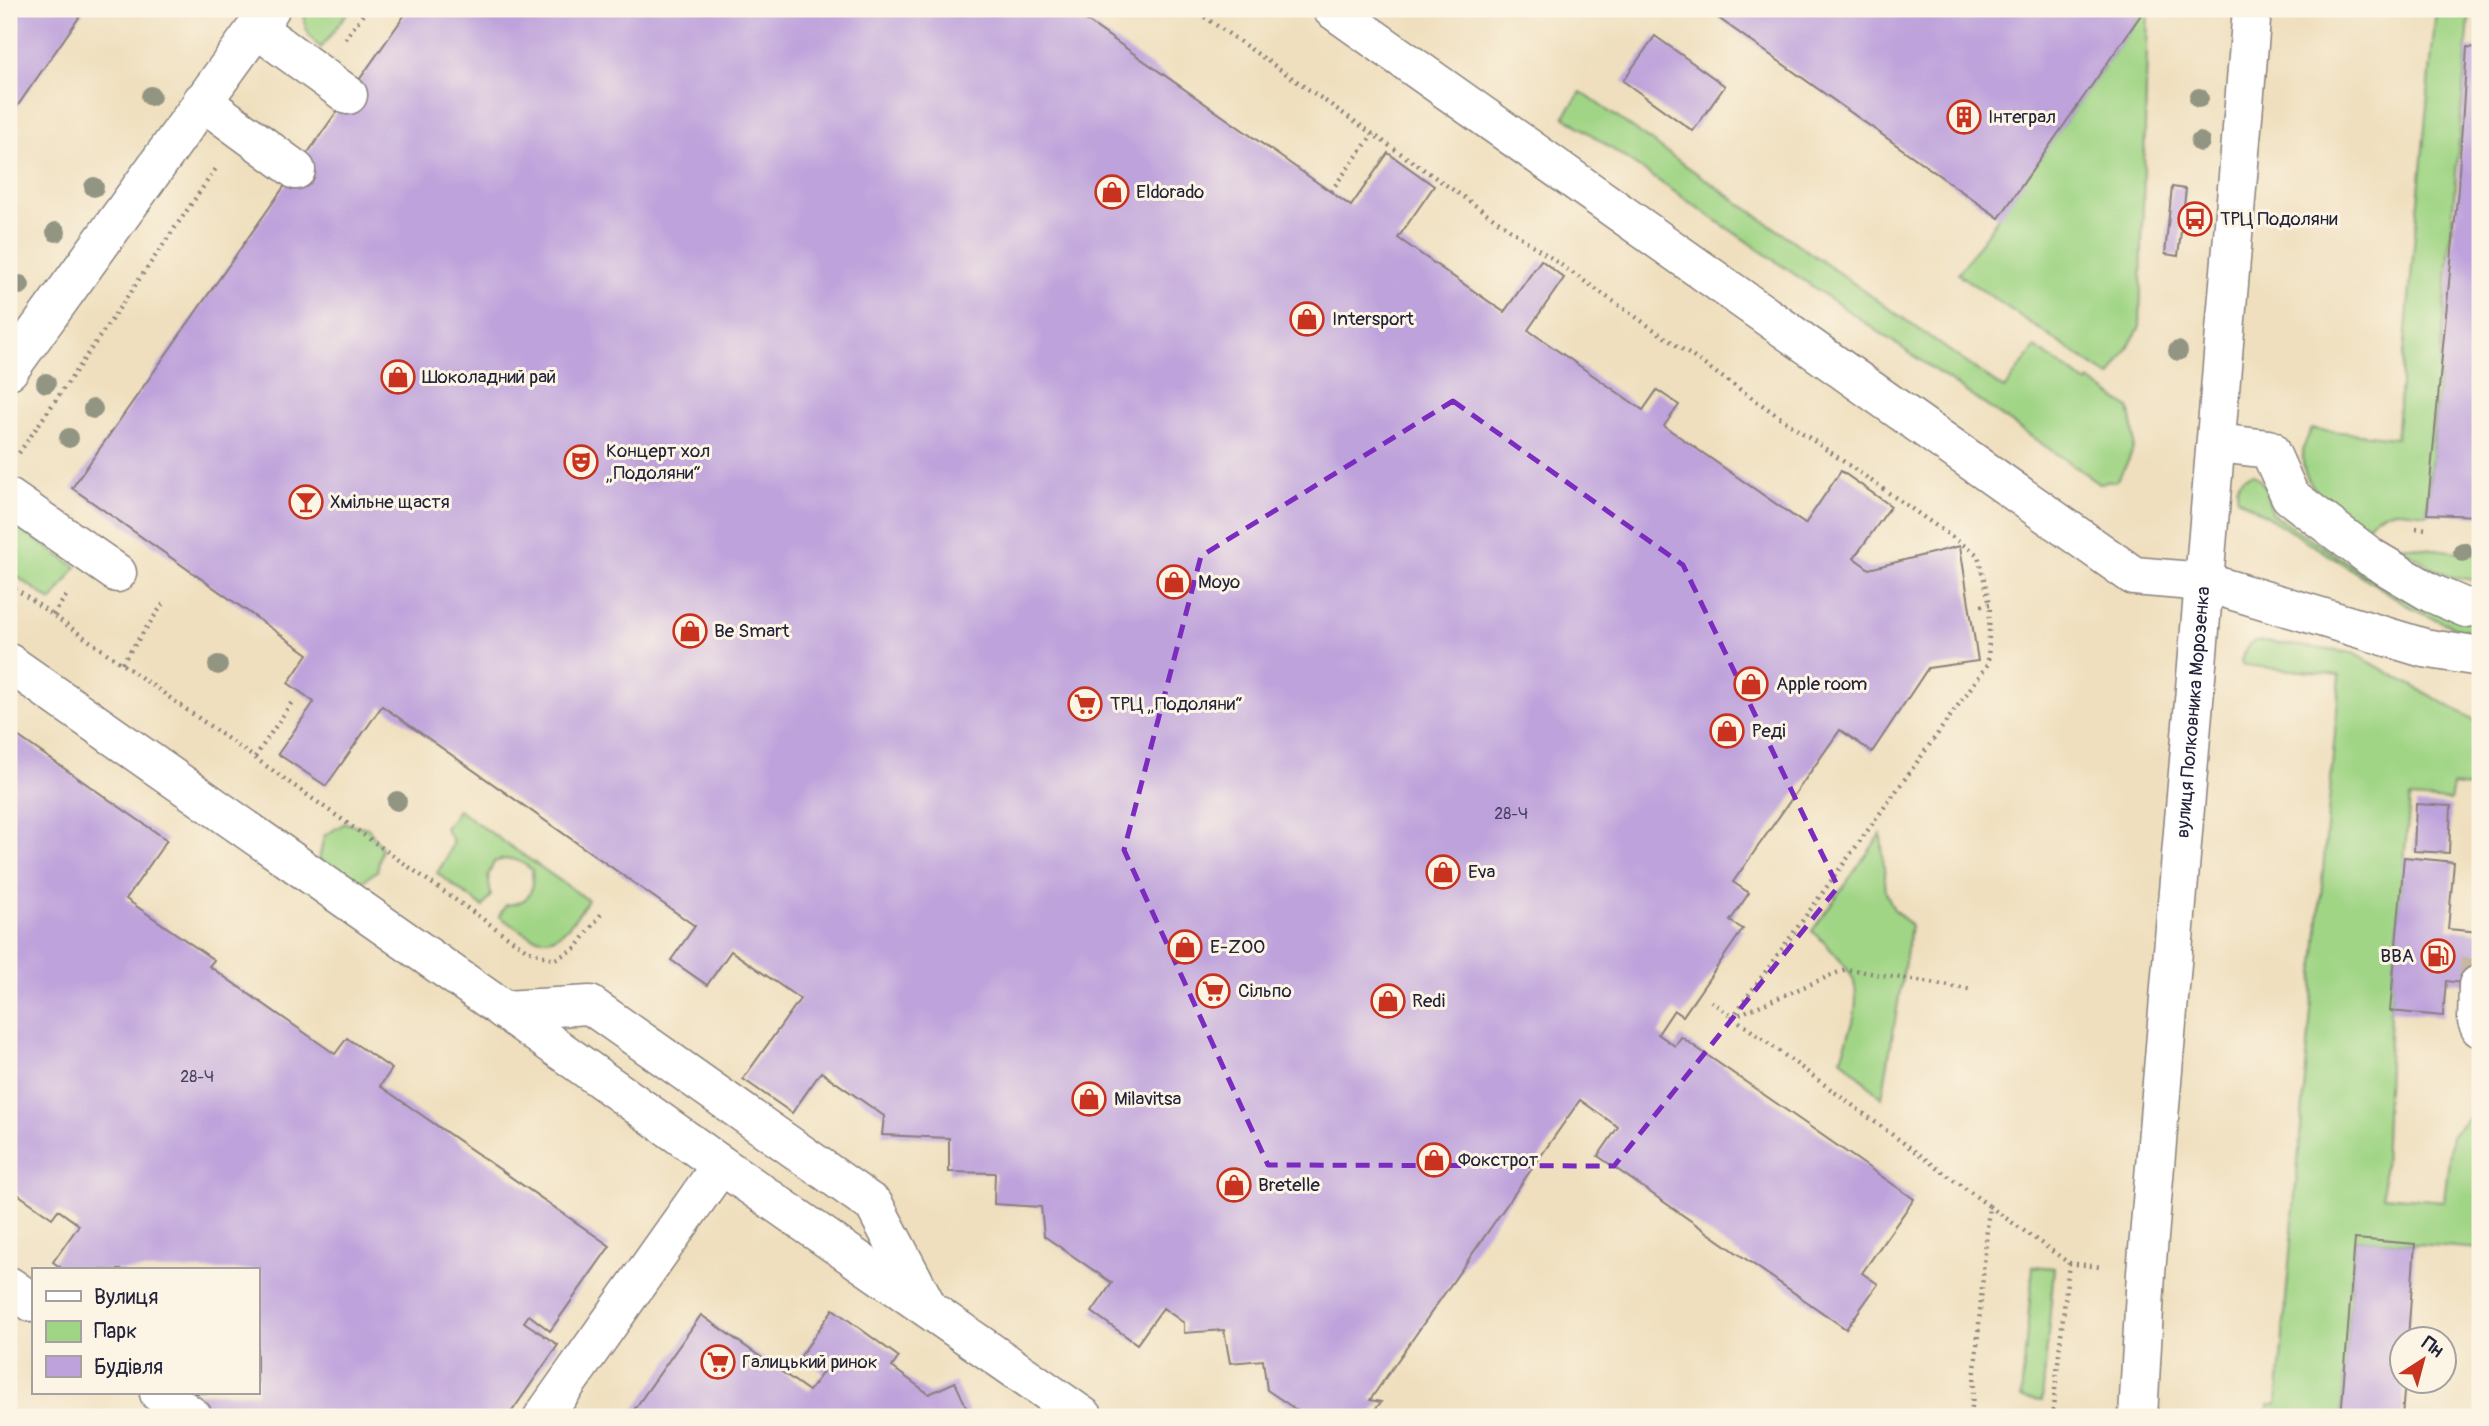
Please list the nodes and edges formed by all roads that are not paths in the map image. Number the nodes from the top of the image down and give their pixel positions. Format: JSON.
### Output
{"nodes":[{"id":1,"x":1332,"y":9,"type":"edge"},
{"id":2,"x":2252,"y":9,"type":"edge"},
{"id":3,"x":263,"y":18,"type":"edge"},
{"id":4,"x":334,"y":84,"type":"road end"},
{"id":5,"x":202,"y":101,"type":"junction"},
{"id":6,"x":296,"y":170,"type":"dead end"},
{"id":7,"x":9,"y":370,"type":"edge"},
{"id":8,"x":2217,"y":443,"type":"junction"},
{"id":9,"x":9,"y":498,"type":"edge"},
{"id":10,"x":117,"y":573,"type":"dead end"},
{"id":11,"x":2204,"y":582,"type":"junction"},
{"id":12,"x":2480,"y":606,"type":"edge"},
{"id":13,"x":2480,"y":657,"type":"edge"},
{"id":14,"x":9,"y":663,"type":"edge"},
{"id":15,"x":2479,"y":985,"type":"edge"},
{"id":16,"x":504,"y":1010,"type":"junction"},
{"id":17,"x":2480,"y":1028,"type":"edge"},
{"id":18,"x":721,"y":1166,"type":"junction"},
{"id":19,"x":9,"y":1286,"type":"edge"},
{"id":20,"x":32,"y":1303,"type":"edge"},
{"id":21,"x":928,"y":1307,"type":"junction"},
{"id":22,"x":160,"y":1394,"type":"edge"},
{"id":23,"x":193,"y":1417,"type":"edge"},
{"id":24,"x":543,"y":1417,"type":"edge"},
{"id":25,"x":1084,"y":1417,"type":"edge"},
{"id":26,"x":2138,"y":1417,"type":"edge"}],
"edges":[{"from":1,"to":11,"type":"street"},
{"from":2,"to":8,"type":"street","name":"вулиця Полковника Морозенка"},
{"from":3,"to":4,"type":"street"},
{"from":3,"to":5,"type":"street"},
{"from":5,"to":6,"type":"street"},
{"from":5,"to":7,"type":"street"},
{"from":8,"to":11,"type":"street","name":"вулиця Полковника Морозенка"},
{"from":8,"to":12,"type":"street"},
{"from":9,"to":10,"type":"street"},
{"from":11,"to":13,"type":"street"},
{"from":11,"to":26,"type":"street","name":"вулиця Полковника Морозенка"},
{"from":14,"to":16,"type":"street"},
{"from":15,"to":17,"type":"street"},
{"from":16,"to":18,"type":"street"},
{"from":16,"to":21,"type":"street"},
{"from":18,"to":21,"type":"street"},
{"from":18,"to":24,"type":"street"},
{"from":19,"to":20,"type":"street"},
{"from":21,"to":25,"type":"street"},
{"from":22,"to":23,"type":"street"}]}
